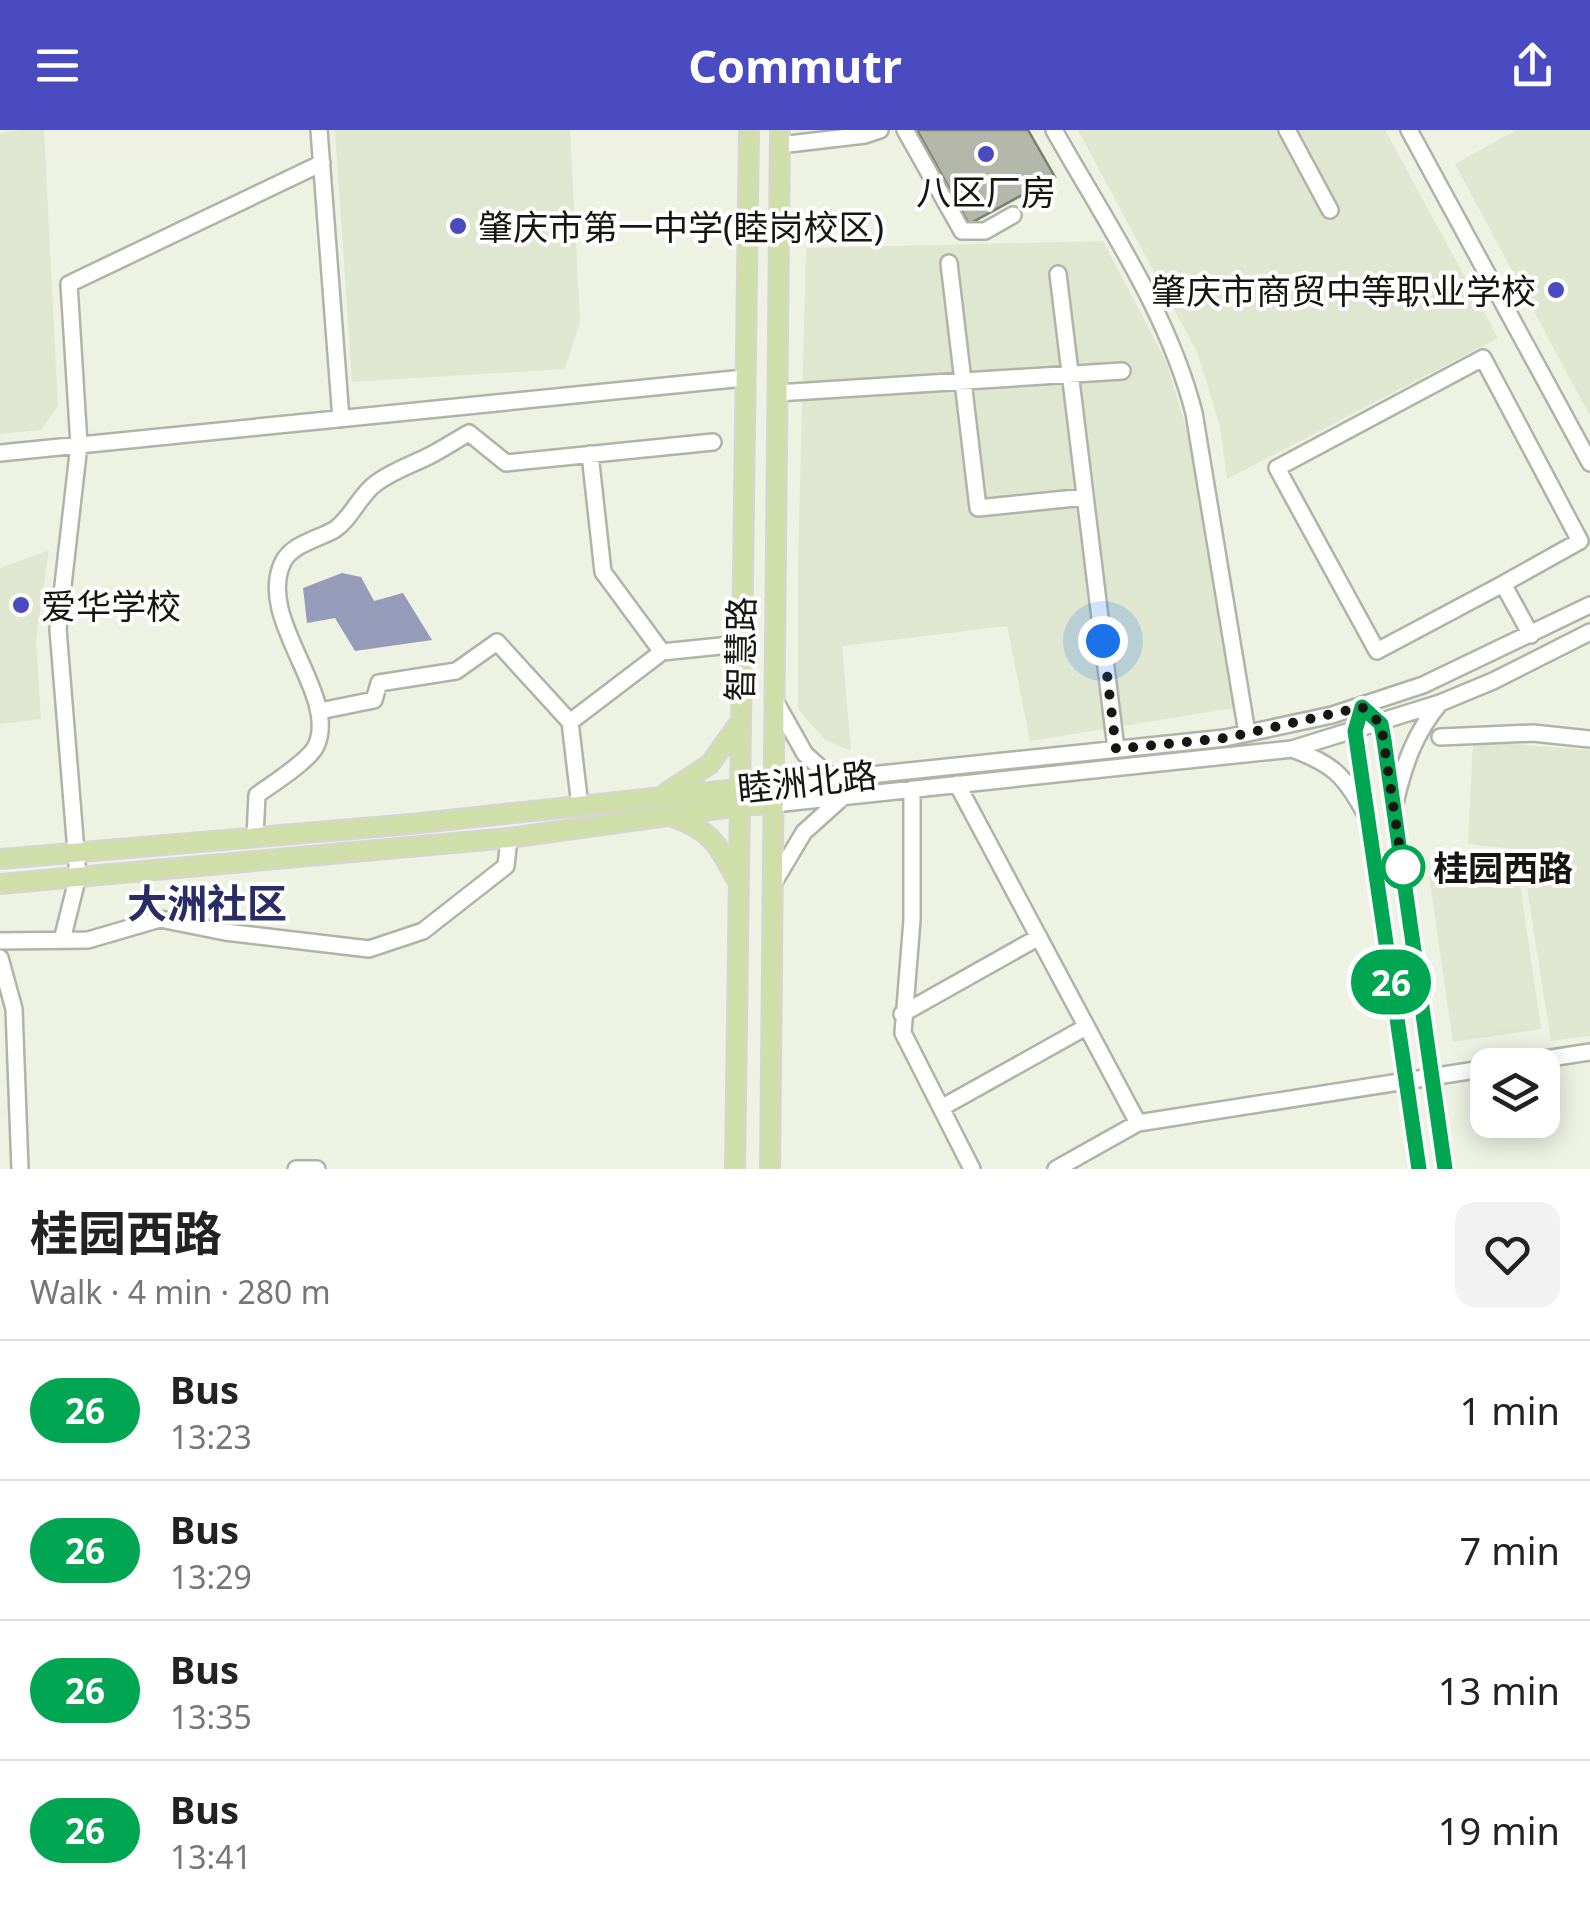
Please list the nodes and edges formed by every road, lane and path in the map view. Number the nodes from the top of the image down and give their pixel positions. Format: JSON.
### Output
{"nodes":[{"id":1,"x":319,"y":130,"type":"edge"},
{"id":2,"x":748,"y":130,"type":"edge"},
{"id":3,"x":880,"y":130,"type":"edge"},
{"id":4,"x":906,"y":130,"type":"edge"},
{"id":5,"x":1054,"y":130,"type":"edge"},
{"id":6,"x":1286,"y":130,"type":"edge"},
{"id":7,"x":1409,"y":130,"type":"edge"},
{"id":8,"x":780,"y":138,"type":"edge"},
{"id":9,"x":322,"y":163,"type":"junction"},
{"id":10,"x":1330,"y":210,"type":"dead end"},
{"id":11,"x":1014,"y":215,"type":"dead end"},
{"id":12,"x":949,"y":263,"type":"dead end"},
{"id":13,"x":1058,"y":274,"type":"dead end"},
{"id":14,"x":744,"y":329,"type":"junction"},
{"id":15,"x":777,"y":330,"type":"junction"},
{"id":16,"x":1122,"y":371,"type":"dead end"},
{"id":17,"x":1070,"y":374,"type":"junction"},
{"id":18,"x":744,"y":378,"type":"junction"},
{"id":19,"x":963,"y":381,"type":"junction"},
{"id":20,"x":776,"y":394,"type":"junction"},
{"id":21,"x":341,"y":418,"type":"junction"},
{"id":22,"x":713,"y":442,"type":"dead end"},
{"id":23,"x":79,"y":445,"type":"junction"},
{"id":24,"x":0,"y":452,"type":"edge"},
{"id":25,"x":590,"y":454,"type":"junction"},
{"id":26,"x":1590,"y":463,"type":"edge"},
{"id":27,"x":1085,"y":497,"type":"junction"},
{"id":28,"x":1503,"y":584,"type":"junction"},
{"id":29,"x":1590,"y":605,"type":"edge"},
{"id":30,"x":1590,"y":632,"type":"edge"},
{"id":31,"x":1531,"y":635,"type":"junction"},
{"id":32,"x":740,"y":644,"type":"junction"},
{"id":33,"x":662,"y":652,"type":"junction"},
{"id":34,"x":774,"y":699,"type":"junction"},
{"id":35,"x":1440,"y":703,"type":"junction"},
{"id":36,"x":1362,"y":707,"type":"junction"},
{"id":37,"x":320,"y":712,"type":"junction"},
{"id":38,"x":739,"y":721,"type":"junction"},
{"id":39,"x":570,"y":722,"type":"junction"},
{"id":40,"x":1381,"y":724,"type":"junction"},
{"id":41,"x":1355,"y":731,"type":"junction"},
{"id":42,"x":1248,"y":733,"type":"junction"},
{"id":43,"x":1440,"y":737,"type":"dead end"},
{"id":44,"x":1590,"y":740,"type":"edge"},
{"id":45,"x":1116,"y":749,"type":"junction"},
{"id":46,"x":1292,"y":749,"type":"junction"},
{"id":47,"x":833,"y":779,"type":"junction"},
{"id":48,"x":774,"y":784,"type":"junction"},
{"id":49,"x":958,"y":784,"type":"junction"},
{"id":50,"x":912,"y":789,"type":"junction"},
{"id":51,"x":659,"y":797,"type":"junction"},
{"id":52,"x":739,"y":797,"type":"junction"},
{"id":53,"x":843,"y":797,"type":"junction"},
{"id":54,"x":774,"y":804,"type":"junction"},
{"id":55,"x":580,"y":806,"type":"junction"},
{"id":56,"x":1394,"y":807,"type":"junction"},
{"id":57,"x":668,"y":816,"type":"junction"},
{"id":58,"x":1367,"y":816,"type":"junction"},
{"id":59,"x":254,"y":837,"type":"junction"},
{"id":60,"x":509,"y":838,"type":"junction"},
{"id":61,"x":76,"y":852,"type":"junction"},
{"id":62,"x":0,"y":859,"type":"edge"},
{"id":63,"x":78,"y":876,"type":"junction"},
{"id":64,"x":738,"y":882,"type":"junction"},
{"id":65,"x":0,"y":884,"type":"edge"},
{"id":66,"x":773,"y":884,"type":"junction"},
{"id":67,"x":1039,"y":937,"type":"junction"},
{"id":68,"x":62,"y":940,"type":"junction"},
{"id":69,"x":0,"y":941,"type":"edge"},
{"id":70,"x":0,"y":958,"type":"edge"},
{"id":71,"x":902,"y":1014,"type":"junction"},
{"id":72,"x":1086,"y":1027,"type":"junction"},
{"id":73,"x":1590,"y":1052,"type":"edge"},
{"id":74,"x":1560,"y":1057,"type":"edge"},
{"id":75,"x":1470,"y":1071,"type":"edge"},
{"id":76,"x":1432,"y":1077,"type":"junction"},
{"id":77,"x":1406,"y":1081,"type":"junction"},
{"id":78,"x":942,"y":1108,"type":"junction"},
{"id":79,"x":1138,"y":1124,"type":"junction"},
{"id":80,"x":20,"y":1169,"type":"edge"},
{"id":81,"x":296,"y":1169,"type":"edge"},
{"id":82,"x":316,"y":1169,"type":"edge"},
{"id":83,"x":735,"y":1169,"type":"edge"},
{"id":84,"x":770,"y":1169,"type":"edge"},
{"id":85,"x":972,"y":1169,"type":"edge"},
{"id":86,"x":1056,"y":1169,"type":"edge"},
{"id":87,"x":1419,"y":1169,"type":"edge"},
{"id":88,"x":1445,"y":1169,"type":"edge"}],
"edges":[{"from":1,"to":9,"type":"street"},
{"from":2,"to":14,"type":"main road","name":"智慧路"},
{"from":3,"to":8,"type":"street"},
{"from":4,"to":11,"type":"street"},
{"from":5,"to":42,"type":"street"},
{"from":6,"to":10,"type":"street"},
{"from":7,"to":26,"type":"street"},
{"from":8,"to":15,"type":"main road","name":"智慧路"},
{"from":9,"to":21,"type":"street"},
{"from":9,"to":23,"type":"street"},
{"from":12,"to":19,"type":"street"},
{"from":13,"to":17,"type":"street"},
{"from":14,"to":15,"type":"main road"},
{"from":14,"to":18,"type":"main road","name":"智慧路"},
{"from":15,"to":20,"type":"main road","name":"智慧路"},
{"from":16,"to":17,"type":"street"},
{"from":17,"to":19,"type":"street"},
{"from":17,"to":27,"type":"street"},
{"from":18,"to":21,"type":"street"},
{"from":18,"to":32,"type":"main road","name":"智慧路"},
{"from":19,"to":20,"type":"street"},
{"from":19,"to":27,"type":"street"},
{"from":20,"to":34,"type":"main road","name":"智慧路"},
{"from":21,"to":23,"type":"street"},
{"from":22,"to":25,"type":"street"},
{"from":23,"to":24,"type":"street"},
{"from":23,"to":61,"type":"street"},
{"from":25,"to":33,"type":"street"},
{"from":25,"to":37,"type":"street"},
{"from":27,"to":45,"type":"street"},
{"from":28,"to":28,"type":"street"},
{"from":28,"to":31,"type":"street"},
{"from":29,"to":31,"type":"street","name":"睦洲北路"},
{"from":30,"to":35,"type":"street","name":"睦洲北路"},
{"from":31,"to":36,"type":"street","name":"睦洲北路"},
{"from":32,"to":33,"type":"street"},
{"from":32,"to":38,"type":"main road","name":"智慧路"},
{"from":33,"to":39,"type":"street"},
{"from":34,"to":47,"type":"street"},
{"from":34,"to":48,"type":"main road","name":"智慧路"},
{"from":35,"to":40,"type":"street","name":"睦洲北路"},
{"from":35,"to":56,"type":"street"},
{"from":36,"to":40,"type":"main road"},
{"from":36,"to":41,"type":"main road"},
{"from":36,"to":42,"type":"street","name":"睦洲北路"},
{"from":37,"to":39,"type":"street"},
{"from":37,"to":59,"type":"street"},
{"from":38,"to":51,"type":"main road"},
{"from":38,"to":52,"type":"main road","name":"智慧路"},
{"from":39,"to":55,"type":"street"},
{"from":40,"to":41,"type":"street","name":"睦洲北路"},
{"from":40,"to":56,"type":"main road"},
{"from":41,"to":46,"type":"street","name":"睦洲北路"},
{"from":41,"to":58,"type":"main road"},
{"from":42,"to":45,"type":"street","name":"睦洲北路"},
{"from":43,"to":44,"type":"street"},
{"from":45,"to":47,"type":"street","name":"睦洲北路"},
{"from":46,"to":49,"type":"street","name":"睦洲北路"},
{"from":46,"to":58,"type":"street"},
{"from":47,"to":48,"type":"street","name":"睦洲北路"},
{"from":48,"to":52,"type":"main road","name":"睦洲北路"},
{"from":48,"to":54,"type":"main road","name":"智慧路"},
{"from":49,"to":50,"type":"street","name":"睦洲北路"},
{"from":49,"to":67,"type":"street"},
{"from":50,"to":53,"type":"street","name":"睦洲北路"},
{"from":50,"to":71,"type":"street"},
{"from":51,"to":52,"type":"main road","name":"睦洲北路"},
{"from":51,"to":55,"type":"main road","name":"睦洲北路"},
{"from":52,"to":54,"type":"main road","name":"睦洲北路"},
{"from":52,"to":57,"type":"main road","name":"睦洲北路"},
{"from":52,"to":64,"type":"main road","name":"智慧路"},
{"from":53,"to":54,"type":"street","name":"睦洲北路"},
{"from":53,"to":66,"type":"street"},
{"from":54,"to":66,"type":"main road","name":"智慧路"},
{"from":55,"to":59,"type":"main road","name":"睦洲北路"},
{"from":56,"to":76,"type":"main road"},
{"from":57,"to":60,"type":"main road","name":"睦洲北路"},
{"from":57,"to":64,"type":"main road"},
{"from":58,"to":77,"type":"main road"},
{"from":59,"to":61,"type":"main road","name":"睦洲北路"},
{"from":60,"to":63,"type":"main road","name":"睦洲北路"},
{"from":60,"to":68,"type":"street"},
{"from":61,"to":62,"type":"main road","name":"睦洲北路"},
{"from":61,"to":63,"type":"street"},
{"from":63,"to":65,"type":"main road","name":"睦洲北路"},
{"from":63,"to":68,"type":"street"},
{"from":64,"to":83,"type":"main road","name":"智慧路"},
{"from":66,"to":84,"type":"main road","name":"智慧路"},
{"from":67,"to":71,"type":"street"},
{"from":67,"to":72,"type":"street"},
{"from":68,"to":69,"type":"street"},
{"from":70,"to":80,"type":"street"},
{"from":71,"to":78,"type":"street"},
{"from":72,"to":78,"type":"street"},
{"from":72,"to":79,"type":"street"},
{"from":73,"to":74,"type":"street"},
{"from":75,"to":76,"type":"street"},
{"from":76,"to":77,"type":"street"},
{"from":76,"to":88,"type":"main road"},
{"from":77,"to":79,"type":"street"},
{"from":77,"to":87,"type":"main road"},
{"from":78,"to":85,"type":"street"},
{"from":79,"to":86,"type":"street"},
{"from":81,"to":82,"type":"street"}]}
